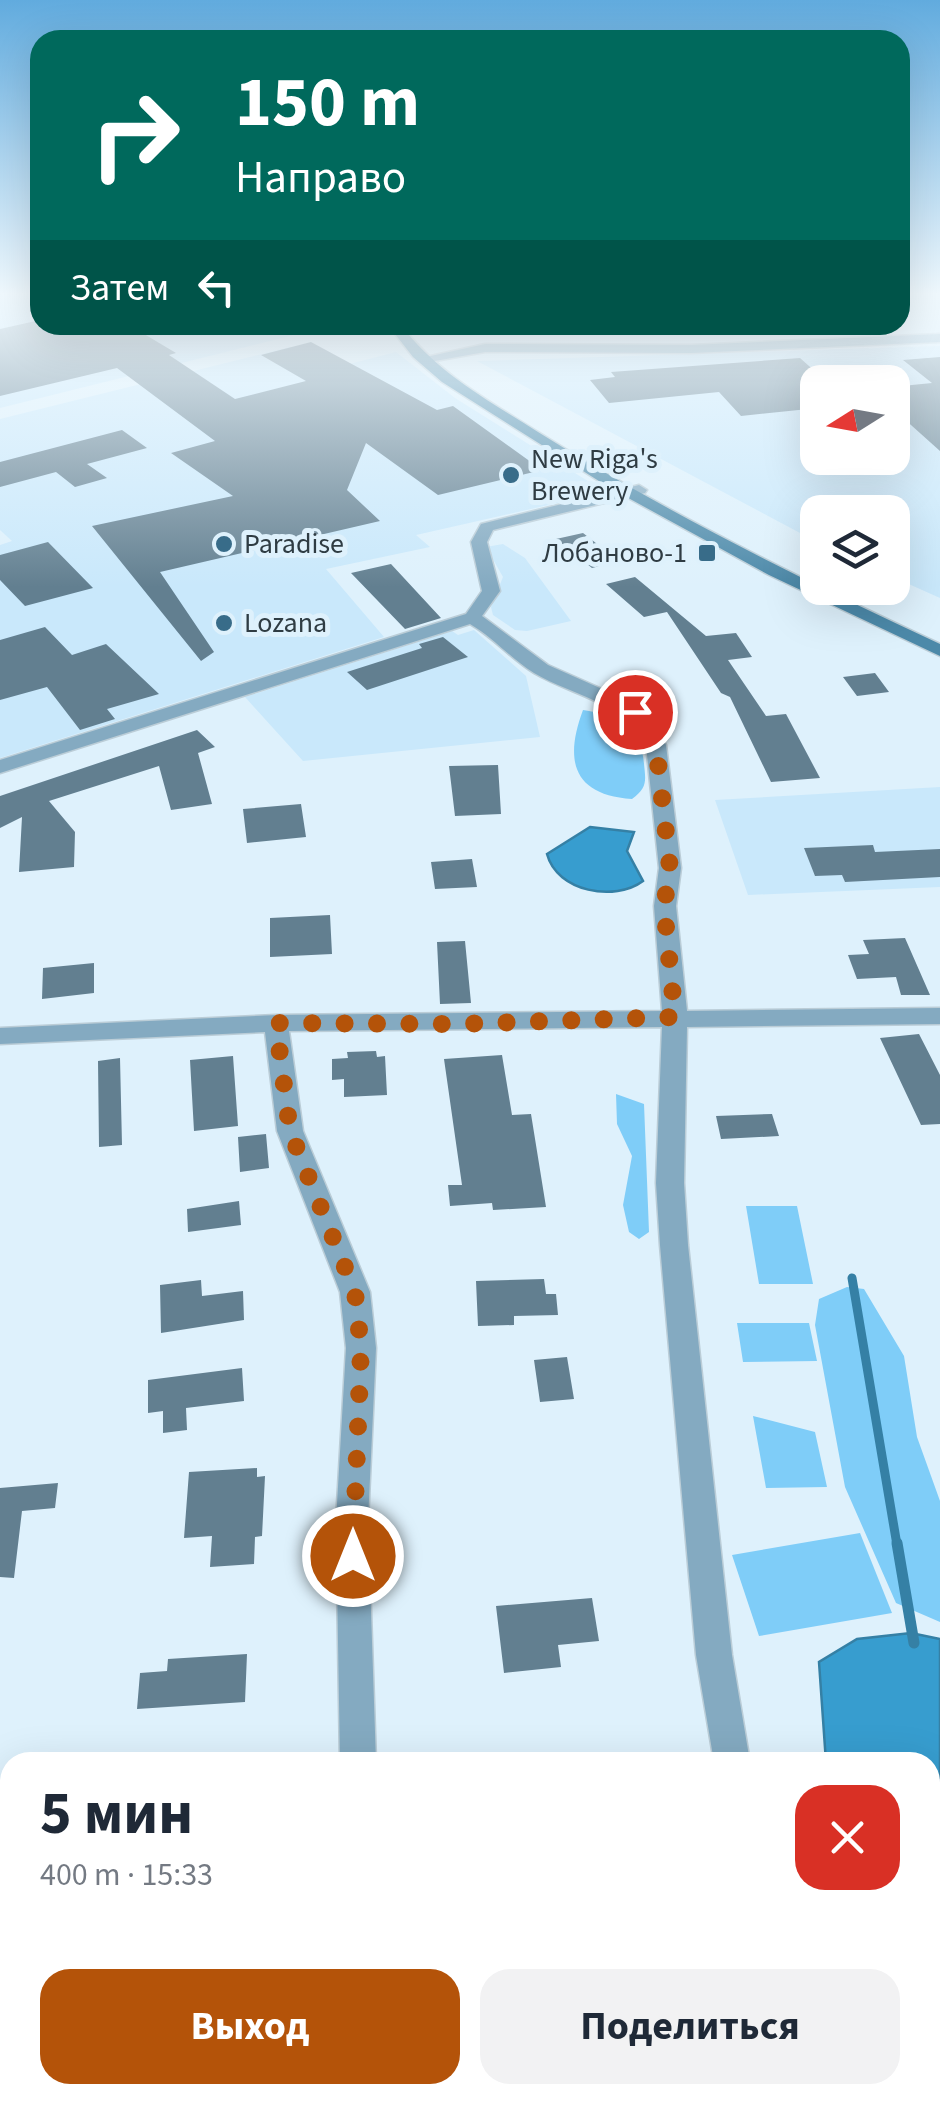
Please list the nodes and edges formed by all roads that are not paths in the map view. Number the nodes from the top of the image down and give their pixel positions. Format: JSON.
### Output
{"nodes":[{"id":1,"x":479,"y":390,"type":"edge"},
{"id":2,"x":632,"y":492,"type":"junction"},
{"id":3,"x":800,"y":573,"type":"edge"},
{"id":4,"x":867,"y":605,"type":"edge"},
{"id":5,"x":472,"y":618,"type":"junction"},
{"id":6,"x":940,"y":638,"type":"edge"},
{"id":7,"x":940,"y":651,"type":"edge"},
{"id":8,"x":0,"y":766,"type":"edge"},
{"id":9,"x":940,"y":1016,"type":"edge"},
{"id":10,"x":675,"y":1017,"type":"junction"},
{"id":11,"x":276,"y":1023,"type":"junction"},
{"id":12,"x":0,"y":1036,"type":"edge"},
{"id":13,"x":358,"y":1752,"type":"edge"},
{"id":14,"x":730,"y":1752,"type":"edge"}],
"edges":[{"from":1,"to":2,"type":"main road"},
{"from":2,"to":3,"type":"main road"},
{"from":2,"to":5,"type":"street"},
{"from":2,"to":7,"type":"main road"},
{"from":4,"to":6,"type":"main road"},
{"from":5,"to":8,"type":"street"},
{"from":5,"to":10,"type":"street"},
{"from":9,"to":10,"type":"street"},
{"from":10,"to":11,"type":"street"},
{"from":10,"to":14,"type":"street"},
{"from":11,"to":12,"type":"street"},
{"from":11,"to":13,"type":"street"}]}
